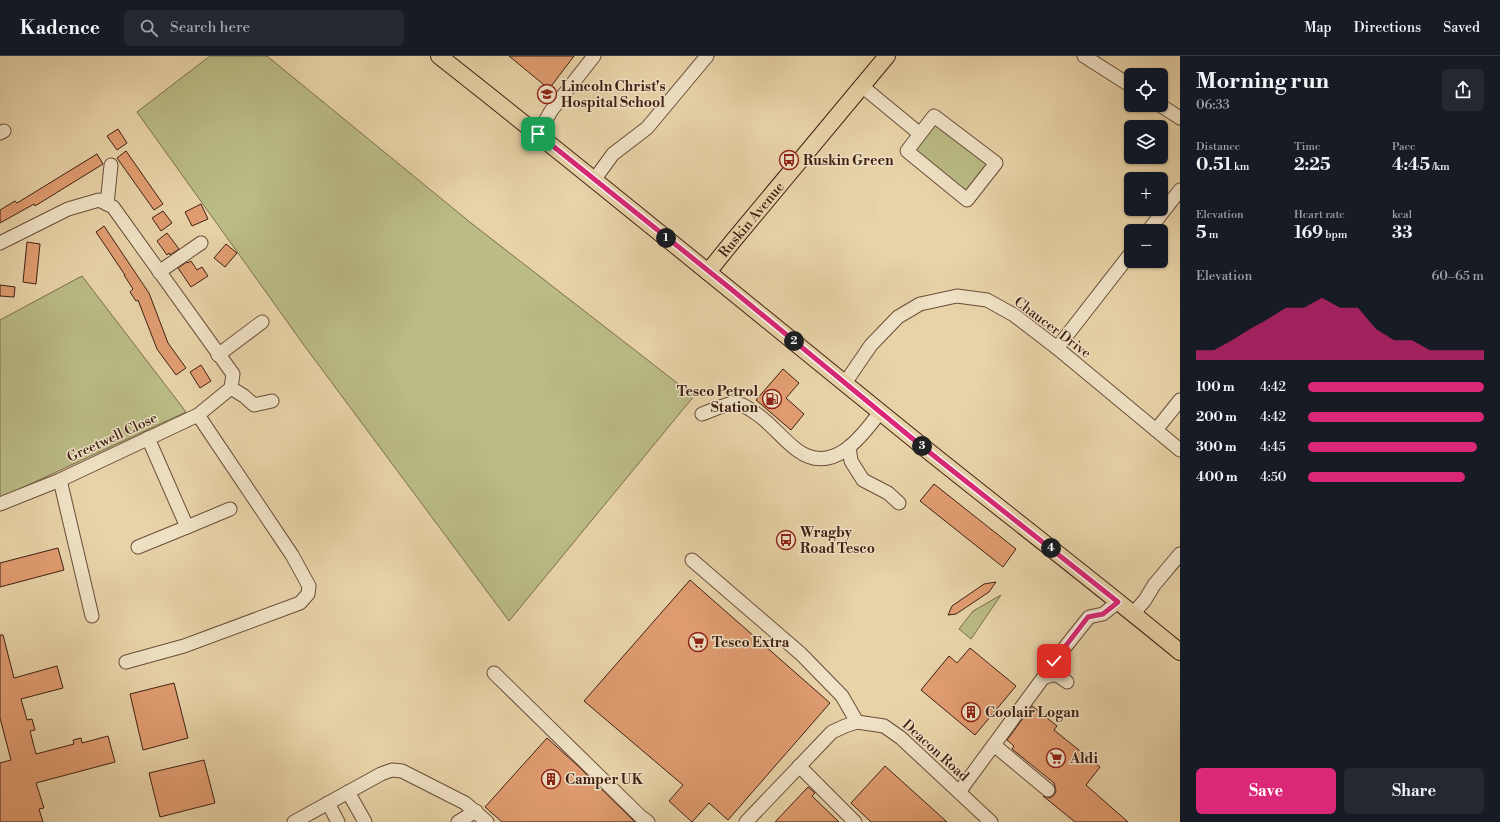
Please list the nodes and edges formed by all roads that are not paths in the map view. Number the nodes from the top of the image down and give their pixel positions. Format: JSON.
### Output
{"nodes":[{"id":1,"x":438,"y":56,"type":"edge"},
{"id":2,"x":594,"y":56,"type":"edge"},
{"id":3,"x":707,"y":56,"type":"edge"},
{"id":4,"x":887,"y":56,"type":"edge"},
{"id":5,"x":1084,"y":56,"type":"edge"},
{"id":6,"x":1124,"y":82,"type":"edge"},
{"id":7,"x":863,"y":86,"type":"junction"},
{"id":8,"x":1168,"y":110,"type":"edge"},
{"id":9,"x":1180,"y":118,"type":"edge"},
{"id":10,"x":538,"y":134,"type":"junction"},
{"id":11,"x":920,"y":134,"type":"junction"},
{"id":12,"x":110,"y":165,"type":"dead end"},
{"id":13,"x":594,"y":180,"type":"junction"},
{"id":14,"x":1180,"y":190,"type":"edge"},
{"id":15,"x":103,"y":202,"type":"junction"},
{"id":16,"x":1153,"y":224,"type":"edge"},
{"id":17,"x":0,"y":243,"type":"edge"},
{"id":18,"x":202,"y":243,"type":"dead end"},
{"id":19,"x":1124,"y":262,"type":"edge"},
{"id":20,"x":159,"y":272,"type":"junction"},
{"id":21,"x":708,"y":272,"type":"junction"},
{"id":22,"x":262,"y":322,"type":"dead end"},
{"id":23,"x":1057,"y":348,"type":"junction"},
{"id":24,"x":218,"y":355,"type":"junction"},
{"id":25,"x":845,"y":383,"type":"junction"},
{"id":26,"x":231,"y":388,"type":"junction"},
{"id":27,"x":272,"y":400,"type":"dead end"},
{"id":28,"x":1180,"y":400,"type":"edge"},
{"id":29,"x":880,"y":412,"type":"junction"},
{"id":30,"x":702,"y":414,"type":"dead end"},
{"id":31,"x":198,"y":416,"type":"junction"},
{"id":32,"x":1156,"y":430,"type":"junction"},
{"id":33,"x":148,"y":438,"type":"junction"},
{"id":34,"x":850,"y":447,"type":"junction"},
{"id":35,"x":1180,"y":450,"type":"edge"},
{"id":36,"x":60,"y":480,"type":"junction"},
{"id":37,"x":0,"y":504,"type":"edge"},
{"id":38,"x":899,"y":504,"type":"dead end"},
{"id":39,"x":230,"y":509,"type":"dead end"},
{"id":40,"x":188,"y":527,"type":"junction"},
{"id":41,"x":138,"y":547,"type":"dead end"},
{"id":42,"x":1180,"y":554,"type":"edge"},
{"id":43,"x":692,"y":560,"type":"dead end"},
{"id":44,"x":1118,"y":602,"type":"junction"},
{"id":45,"x":1133,"y":614,"type":"junction"},
{"id":46,"x":92,"y":616,"type":"dead end"},
{"id":47,"x":1180,"y":652,"type":"edge"},
{"id":48,"x":126,"y":662,"type":"dead end"},
{"id":49,"x":494,"y":673,"type":"dead end"},
{"id":50,"x":1052,"y":674,"type":"junction"},
{"id":51,"x":1067,"y":682,"type":"dead end"},
{"id":52,"x":857,"y":722,"type":"junction"},
{"id":53,"x":994,"y":745,"type":"junction"},
{"id":54,"x":799,"y":766,"type":"junction"},
{"id":55,"x":1048,"y":790,"type":"dead end"},
{"id":56,"x":348,"y":792,"type":"junction"},
{"id":57,"x":959,"y":792,"type":"junction"},
{"id":58,"x":328,"y":803,"type":"junction"},
{"id":59,"x":476,"y":811,"type":"junction"},
{"id":60,"x":303,"y":820,"type":"edge"},
{"id":61,"x":338,"y":822,"type":"edge"},
{"id":62,"x":364,"y":822,"type":"edge"},
{"id":63,"x":458,"y":822,"type":"edge"},
{"id":64,"x":487,"y":822,"type":"edge"},
{"id":65,"x":648,"y":822,"type":"edge"},
{"id":66,"x":746,"y":822,"type":"edge"},
{"id":67,"x":854,"y":822,"type":"edge"},
{"id":68,"x":991,"y":822,"type":"edge"}],
"edges":[{"from":1,"to":10,"type":"main road"},
{"from":2,"to":10,"type":"street"},
{"from":3,"to":13,"type":"street"},
{"from":4,"to":7,"type":"main road","name":"Ruskin Avenue"},
{"from":5,"to":6,"type":"street"},
{"from":7,"to":11,"type":"street"},
{"from":7,"to":21,"type":"main road","name":"Ruskin Avenue"},
{"from":8,"to":9,"type":"street"},
{"from":10,"to":13,"type":"main road"},
{"from":11,"to":11,"type":"street"},
{"from":12,"to":15,"type":"street"},
{"from":13,"to":21,"type":"main road"},
{"from":14,"to":16,"type":"street"},
{"from":15,"to":17,"type":"street"},
{"from":15,"to":20,"type":"street"},
{"from":18,"to":20,"type":"street"},
{"from":19,"to":23,"type":"street"},
{"from":20,"to":24,"type":"street"},
{"from":21,"to":25,"type":"main road"},
{"from":22,"to":24,"type":"street"},
{"from":23,"to":25,"type":"street","name":"Chaucer Drive"},
{"from":23,"to":32,"type":"street","name":"Chaucer Drive"},
{"from":24,"to":26,"type":"street"},
{"from":25,"to":29,"type":"main road"},
{"from":26,"to":27,"type":"street"},
{"from":26,"to":31,"type":"street","name":"Greetwell Close"},
{"from":28,"to":32,"type":"street"},
{"from":29,"to":34,"type":"street"},
{"from":29,"to":44,"type":"main road"},
{"from":30,"to":34,"type":"street"},
{"from":31,"to":33,"type":"street","name":"Greetwell Close"},
{"from":31,"to":48,"type":"street"},
{"from":32,"to":35,"type":"street","name":"Chaucer Drive"},
{"from":33,"to":36,"type":"street","name":"Greetwell Close"},
{"from":33,"to":40,"type":"street"},
{"from":34,"to":38,"type":"street"},
{"from":36,"to":37,"type":"street","name":"Greetwell Close"},
{"from":36,"to":46,"type":"street"},
{"from":39,"to":40,"type":"street"},
{"from":40,"to":41,"type":"street"},
{"from":42,"to":45,"type":"street"},
{"from":43,"to":52,"type":"street"},
{"from":44,"to":45,"type":"main road"},
{"from":44,"to":50,"type":"street"},
{"from":45,"to":47,"type":"main road"},
{"from":49,"to":65,"type":"street"},
{"from":50,"to":51,"type":"street"},
{"from":50,"to":53,"type":"street"},
{"from":52,"to":54,"type":"street","name":"Deacon Road"},
{"from":52,"to":57,"type":"street","name":"Deacon Road"},
{"from":53,"to":55,"type":"street"},
{"from":53,"to":57,"type":"street"},
{"from":54,"to":66,"type":"street","name":"Deacon Road"},
{"from":54,"to":67,"type":"street"},
{"from":56,"to":58,"type":"street"},
{"from":56,"to":59,"type":"street"},
{"from":56,"to":62,"type":"street"},
{"from":57,"to":68,"type":"street","name":"Deacon Road"},
{"from":58,"to":60,"type":"street"},
{"from":58,"to":61,"type":"street"},
{"from":59,"to":63,"type":"street"},
{"from":59,"to":64,"type":"street"}]}
